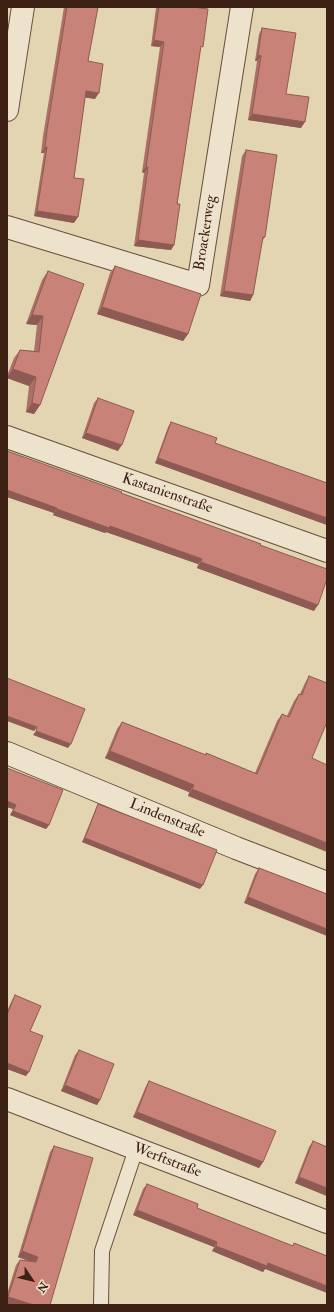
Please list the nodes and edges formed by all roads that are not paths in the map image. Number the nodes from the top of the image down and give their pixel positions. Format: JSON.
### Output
{"nodes":[{"id":1,"x":23,"y":7,"type":"edge"},
{"id":2,"x":242,"y":7,"type":"edge"},
{"id":3,"x":7,"y":110,"type":"edge"},
{"id":4,"x":7,"y":226,"type":"edge"},
{"id":5,"x":7,"y":437,"type":"edge"},
{"id":6,"x":327,"y":550,"type":"edge"},
{"id":7,"x":7,"y":753,"type":"edge"},
{"id":8,"x":327,"y":883,"type":"edge"},
{"id":9,"x":7,"y":1099,"type":"edge"},
{"id":10,"x":136,"y":1149,"type":"junction"},
{"id":11,"x":327,"y":1222,"type":"edge"},
{"id":12,"x":101,"y":1305,"type":"edge"}],
"edges":[{"from":1,"to":3,"type":"street"},
{"from":2,"to":4,"type":"street","name":"Broackerweg"},
{"from":5,"to":6,"type":"street","name":"Kastanienstraße"},
{"from":7,"to":8,"type":"street","name":"Lindenstraße"},
{"from":9,"to":10,"type":"street","name":"Werftstraße"},
{"from":10,"to":11,"type":"street","name":"Werftstraße"},
{"from":10,"to":12,"type":"lane"}]}
